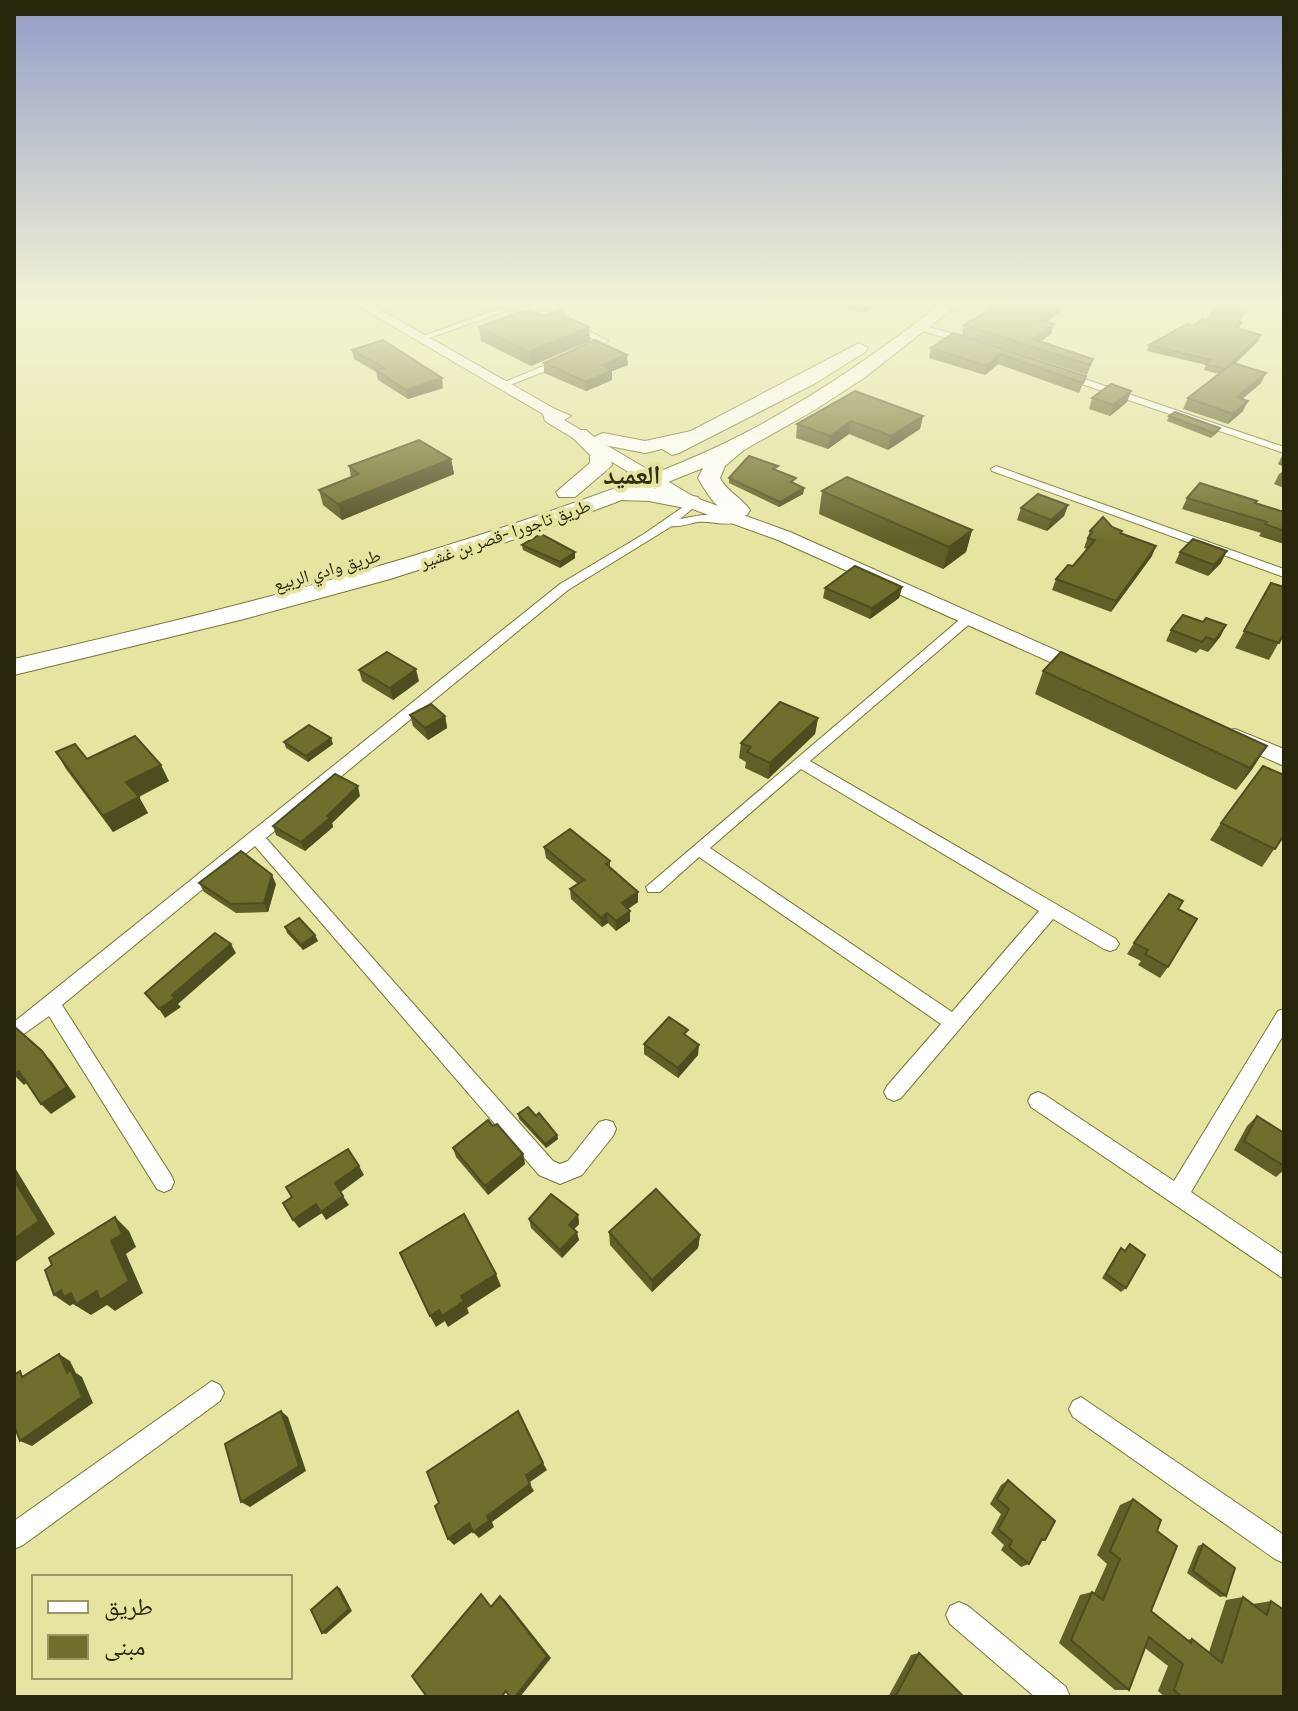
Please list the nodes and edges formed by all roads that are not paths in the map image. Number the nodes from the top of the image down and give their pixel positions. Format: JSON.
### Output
{"nodes":[{"id":1,"x":495,"y":381,"type":"edge"},
{"id":2,"x":512,"y":381,"type":"edge"},
{"id":3,"x":804,"y":381,"type":"edge"},
{"id":4,"x":848,"y":381,"type":"edge"},
{"id":5,"x":1083,"y":381,"type":"edge"},
{"id":6,"x":502,"y":385,"type":"junction"},
{"id":7,"x":550,"y":412,"type":"junction"},
{"id":8,"x":720,"y":427,"type":"junction"},
{"id":9,"x":579,"y":434,"type":"junction"},
{"id":10,"x":751,"y":438,"type":"junction"},
{"id":11,"x":603,"y":439,"type":"junction"},
{"id":12,"x":1284,"y":450,"type":"edge"},
{"id":13,"x":996,"y":469,"type":"dead end"},
{"id":14,"x":649,"y":471,"type":"junction"},
{"id":15,"x":567,"y":492,"type":"junction"},
{"id":16,"x":598,"y":502,"type":"junction"},
{"id":17,"x":691,"y":502,"type":"junction"},
{"id":18,"x":738,"y":515,"type":"junction"},
{"id":19,"x":663,"y":528,"type":"junction"},
{"id":20,"x":1284,"y":573,"type":"edge"},
{"id":21,"x":969,"y":618,"type":"junction"},
{"id":22,"x":14,"y":647,"type":"edge"},
{"id":23,"x":14,"y":667,"type":"edge"},
{"id":24,"x":1098,"y":676,"type":"edge"},
{"id":25,"x":1218,"y":728,"type":"edge"},
{"id":26,"x":1284,"y":758,"type":"edge"},
{"id":27,"x":800,"y":762,"type":"junction"},
{"id":28,"x":257,"y":838,"type":"junction"},
{"id":29,"x":699,"y":849,"type":"junction"},
{"id":30,"x":654,"y":887,"type":"dead end"},
{"id":31,"x":1051,"y":909,"type":"junction"},
{"id":32,"x":1110,"y":944,"type":"dead end"},
{"id":33,"x":51,"y":1004,"type":"junction"},
{"id":34,"x":1284,"y":1017,"type":"edge"},
{"id":35,"x":954,"y":1023,"type":"junction"},
{"id":36,"x":14,"y":1033,"type":"edge"},
{"id":37,"x":894,"y":1092,"type":"dead end"},
{"id":38,"x":1038,"y":1101,"type":"dead end"},
{"id":39,"x":606,"y":1129,"type":"dead end"},
{"id":40,"x":164,"y":1182,"type":"dead end"},
{"id":41,"x":1177,"y":1196,"type":"junction"},
{"id":42,"x":1284,"y":1268,"type":"edge"},
{"id":43,"x":212,"y":1393,"type":"dead end"},
{"id":44,"x":1081,"y":1409,"type":"dead end"},
{"id":45,"x":14,"y":1536,"type":"edge"},
{"id":46,"x":1284,"y":1550,"type":"edge"},
{"id":47,"x":959,"y":1615,"type":"dead end"},
{"id":48,"x":1056,"y":1697,"type":"edge"}],
"edges":[{"from":1,"to":6,"type":"main road"},
{"from":2,"to":6,"type":"street"},
{"from":3,"to":8,"type":"highway","name":"طريق وادي الربيع"},
{"from":4,"to":10,"type":"highway","name":"طريق تاجورا -قصر بن غشير"},
{"from":5,"to":12,"type":"street"},
{"from":6,"to":7,"type":"main road"},
{"from":7,"to":9,"type":"main road"},
{"from":7,"to":11,"type":"main road"},
{"from":8,"to":11,"type":"highway"},
{"from":8,"to":14,"type":"highway","name":"طريق وادي الربيع"},
{"from":9,"to":14,"type":"main road"},
{"from":9,"to":15,"type":"highway"},
{"from":10,"to":14,"type":"highway","name":"طريق تاجورا -قصر بن غشير"},
{"from":10,"to":18,"type":"highway"},
{"from":11,"to":14,"type":"main road"},
{"from":13,"to":20,"type":"street"},
{"from":14,"to":15,"type":"highway","name":"طريق وادي الربيع"},
{"from":14,"to":16,"type":"highway","name":"طريق تاجورا -قصر بن غشير"},
{"from":14,"to":17,"type":"main road"},
{"from":14,"to":18,"type":"main road"},
{"from":15,"to":22,"type":"highway","name":"طريق وادي الربيع"},
{"from":16,"to":17,"type":"highway"},
{"from":16,"to":23,"type":"highway","name":"طريق تاجورا -قصر بن غشير"},
{"from":17,"to":18,"type":"main road"},
{"from":17,"to":19,"type":"street"},
{"from":18,"to":19,"type":"street"},
{"from":18,"to":21,"type":"main road"},
{"from":19,"to":28,"type":"street"},
{"from":21,"to":24,"type":"main road"},
{"from":21,"to":27,"type":"street"},
{"from":25,"to":26,"type":"main road"},
{"from":27,"to":29,"type":"street"},
{"from":27,"to":31,"type":"street"},
{"from":28,"to":33,"type":"street"},
{"from":28,"to":39,"type":"street"},
{"from":29,"to":30,"type":"street"},
{"from":29,"to":35,"type":"street"},
{"from":31,"to":32,"type":"street"},
{"from":31,"to":35,"type":"street"},
{"from":33,"to":36,"type":"street"},
{"from":33,"to":40,"type":"street"},
{"from":34,"to":41,"type":"street"},
{"from":35,"to":37,"type":"street"},
{"from":38,"to":41,"type":"street"},
{"from":41,"to":42,"type":"street"},
{"from":43,"to":45,"type":"street"},
{"from":44,"to":46,"type":"street"},
{"from":47,"to":48,"type":"street"}]}
